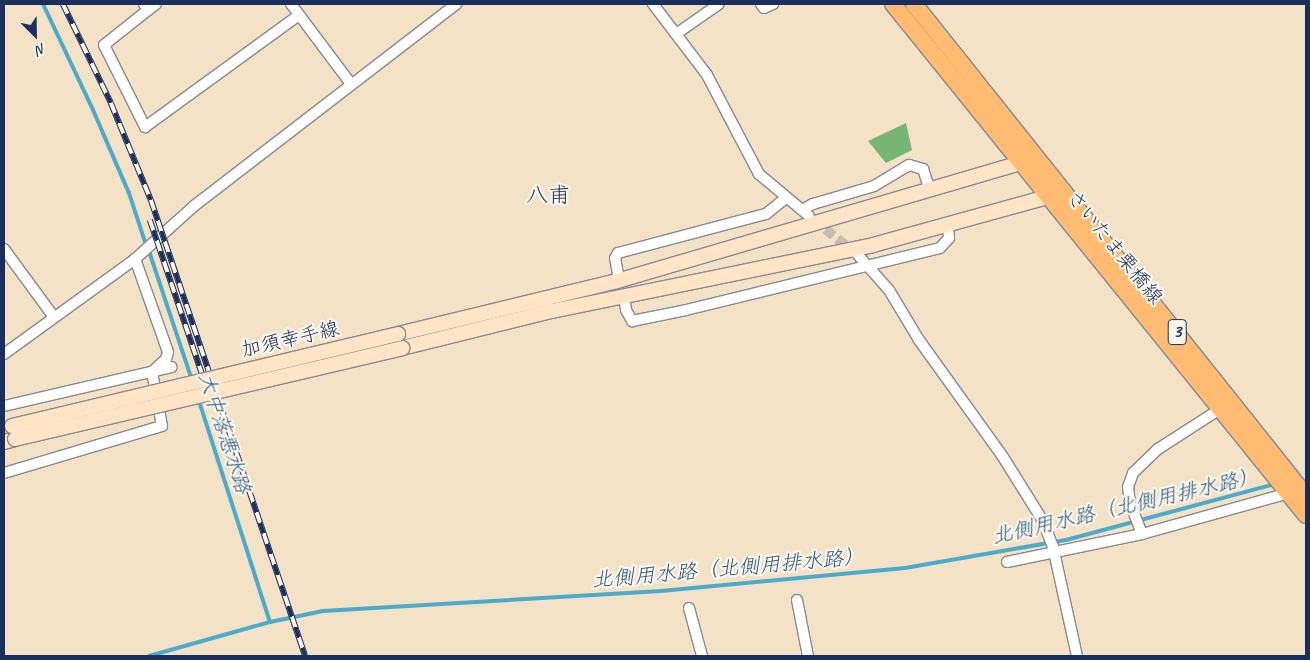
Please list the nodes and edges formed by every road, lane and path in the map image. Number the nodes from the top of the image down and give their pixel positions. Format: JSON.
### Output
{"nodes":[{"id":1,"x":456,"y":4,"type":"edge"},
{"id":2,"x":653,"y":4,"type":"edge"},
{"id":3,"x":719,"y":4,"type":"edge"},
{"id":4,"x":761,"y":4,"type":"edge"},
{"id":5,"x":773,"y":4,"type":"edge"},
{"id":6,"x":893,"y":4,"type":"edge"},
{"id":7,"x":914,"y":4,"type":"edge"},
{"id":8,"x":150,"y":6,"type":"edge"},
{"id":9,"x":297,"y":8,"type":"edge"},
{"id":10,"x":676,"y":34,"type":"junction"},
{"id":11,"x":351,"y":84,"type":"junction"},
{"id":12,"x":1037,"y":157,"type":"junction"},
{"id":13,"x":1019,"y":164,"type":"junction"},
{"id":14,"x":930,"y":190,"type":"junction"},
{"id":15,"x":1066,"y":190,"type":"junction"},
{"id":16,"x":786,"y":198,"type":"junction"},
{"id":17,"x":1048,"y":198,"type":"junction"},
{"id":18,"x":948,"y":226,"type":"junction"},
{"id":19,"x":4,"y":248,"type":"edge"},
{"id":20,"x":858,"y":255,"type":"tunnel mouth"},
{"id":21,"x":135,"y":258,"type":"junction"},
{"id":22,"x":869,"y":265,"type":"junction"},
{"id":23,"x":619,"y":280,"type":"junction"},
{"id":24,"x":624,"y":297,"type":"junction"},
{"id":25,"x":54,"y":317,"type":"junction"},
{"id":26,"x":4,"y":354,"type":"edge"},
{"id":27,"x":172,"y":367,"type":"dead end"},
{"id":28,"x":152,"y":372,"type":"junction"},
{"id":29,"x":4,"y":406,"type":"edge"},
{"id":30,"x":1220,"y":409,"type":"junction"},
{"id":31,"x":9,"y":434,"type":"edge"},
{"id":32,"x":4,"y":473,"type":"edge"},
{"id":33,"x":1294,"y":487,"type":"edge"},
{"id":34,"x":1306,"y":515,"type":"edge"},
{"id":35,"x":1142,"y":534,"type":"junction"},
{"id":36,"x":1054,"y":550,"type":"junction"},
{"id":37,"x":1007,"y":562,"type":"dead end"},
{"id":38,"x":796,"y":600,"type":"dead end"},
{"id":39,"x":689,"y":608,"type":"dead end"},
{"id":40,"x":702,"y":656,"type":"edge"},
{"id":41,"x":808,"y":656,"type":"edge"},
{"id":42,"x":1077,"y":656,"type":"edge"}],
"edges":[{"from":1,"to":11,"type":"street"},
{"from":2,"to":10,"type":"street"},
{"from":3,"to":10,"type":"street"},
{"from":4,"to":5,"type":"street"},
{"from":6,"to":13,"type":"main road","name":"さいたま栗橋線","number":"3"},
{"from":7,"to":12,"type":"main road","name":"さいたま栗橋線","number":"3"},
{"from":8,"to":9,"type":"street"},
{"from":9,"to":11,"type":"street"},
{"from":10,"to":16,"type":"street"},
{"from":11,"to":21,"type":"street"},
{"from":12,"to":13,"type":"main road","name":"加須幸手線"},
{"from":12,"to":15,"type":"main road","name":"さいたま栗橋線","number":"3"},
{"from":13,"to":14,"type":"main road","name":"加須幸手線"},
{"from":13,"to":17,"type":"main road","name":"さいたま栗橋線","number":"3"},
{"from":14,"to":16,"type":"street"},
{"from":14,"to":23,"type":"main road","name":"加須幸手線"},
{"from":15,"to":17,"type":"main road","name":"加須幸手線"},
{"from":15,"to":33,"type":"main road","name":"さいたま栗橋線","number":"3"},
{"from":16,"to":23,"type":"street"},
{"from":17,"to":18,"type":"main road","name":"加須幸手線"},
{"from":17,"to":30,"type":"main road","name":"さいたま栗橋線","number":"3"},
{"from":18,"to":22,"type":"street"},
{"from":18,"to":24,"type":"main road","name":"加須幸手線"},
{"from":19,"to":25,"type":"street"},
{"from":20,"to":22,"type":"street"},
{"from":21,"to":25,"type":"street"},
{"from":21,"to":28,"type":"street"},
{"from":22,"to":24,"type":"street"},
{"from":22,"to":36,"type":"street"},
{"from":23,"to":31,"type":"main road","name":"加須幸手線","bridge":true},
{"from":24,"to":31,"type":"main road","name":"加須幸手線","bridge":true},
{"from":25,"to":26,"type":"street"},
{"from":27,"to":28,"type":"street"},
{"from":28,"to":29,"type":"street"},
{"from":28,"to":32,"type":"street"},
{"from":30,"to":33,"type":"main road","name":"さいたま栗橋線","number":"3"},
{"from":30,"to":35,"type":"street"},
{"from":33,"to":34,"type":"main road","name":"さいたま栗橋線","number":"3"},
{"from":33,"to":35,"type":"street"},
{"from":35,"to":36,"type":"street"},
{"from":36,"to":37,"type":"street"},
{"from":36,"to":42,"type":"street"},
{"from":38,"to":41,"type":"street"},
{"from":39,"to":40,"type":"street"}]}
